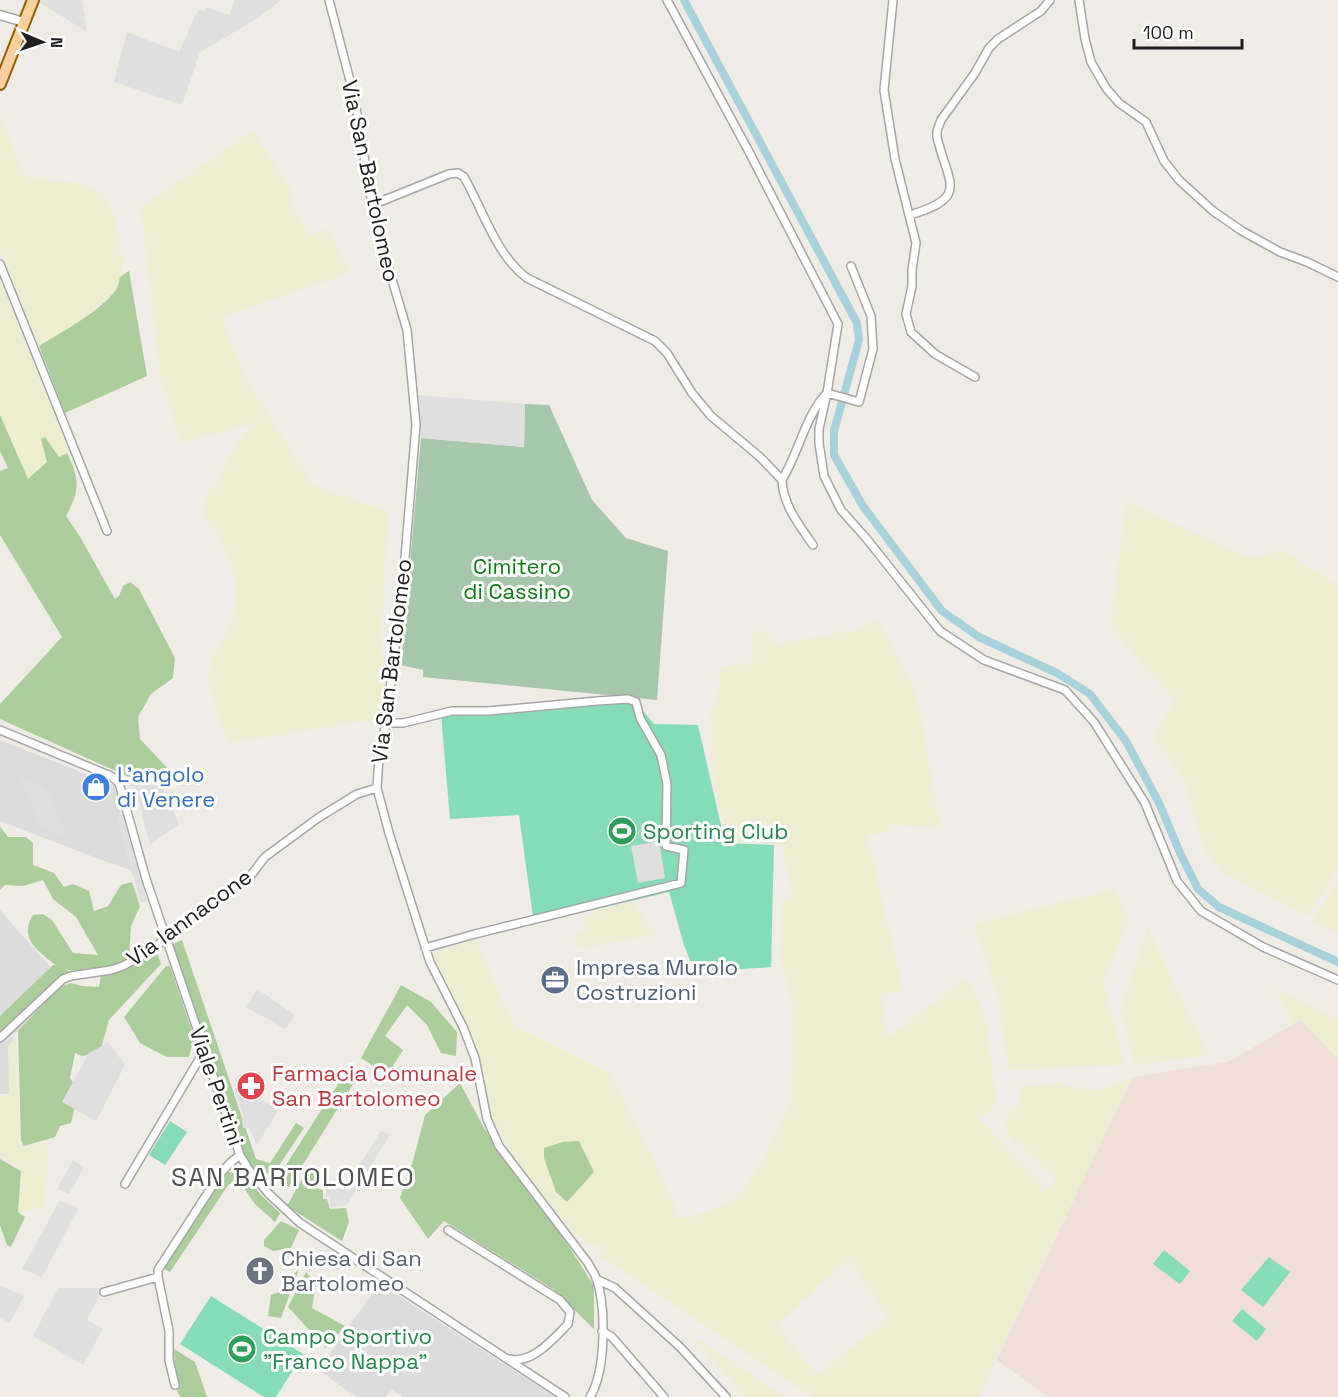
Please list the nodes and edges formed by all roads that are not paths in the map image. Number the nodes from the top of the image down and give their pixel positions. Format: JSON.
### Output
{"nodes":[{"id":1,"x":33,"y":0,"type":"edge"},
{"id":2,"x":329,"y":0,"type":"edge"},
{"id":3,"x":667,"y":0,"type":"edge"},
{"id":4,"x":893,"y":0,"type":"edge"},
{"id":5,"x":1050,"y":0,"type":"edge"},
{"id":6,"x":1079,"y":0,"type":"edge"},
{"id":7,"x":0,"y":15,"type":"edge"},
{"id":8,"x":24,"y":22,"type":"junction"},
{"id":9,"x":0,"y":84,"type":"edge"},
{"id":10,"x":372,"y":205,"type":"junction"},
{"id":11,"x":910,"y":215,"type":"junction"},
{"id":12,"x":0,"y":264,"type":"edge"},
{"id":13,"x":851,"y":266,"type":"dead end"},
{"id":14,"x":1338,"y":277,"type":"edge"},
{"id":15,"x":975,"y":378,"type":"dead end"},
{"id":16,"x":827,"y":393,"type":"junction"},
{"id":17,"x":782,"y":480,"type":"junction"},
{"id":18,"x":107,"y":531,"type":"dead end"},
{"id":19,"x":813,"y":545,"type":"dead end"},
{"id":20,"x":386,"y":723,"type":"junction"},
{"id":21,"x":0,"y":730,"type":"edge"},
{"id":22,"x":377,"y":788,"type":"junction"},
{"id":23,"x":167,"y":938,"type":"junction"},
{"id":24,"x":425,"y":948,"type":"junction"},
{"id":25,"x":1338,"y":980,"type":"edge"},
{"id":26,"x":0,"y":1038,"type":"edge"},
{"id":27,"x":204,"y":1051,"type":"junction"},
{"id":28,"x":240,"y":1155,"type":"junction"},
{"id":29,"x":125,"y":1184,"type":"dead end"},
{"id":30,"x":447,"y":1230,"type":"dead end"},
{"id":31,"x":158,"y":1278,"type":"junction"},
{"id":32,"x":596,"y":1279,"type":"junction"},
{"id":33,"x":104,"y":1292,"type":"dead end"},
{"id":34,"x":602,"y":1331,"type":"junction"},
{"id":35,"x":503,"y":1358,"type":"junction"},
{"id":36,"x":175,"y":1386,"type":"dead end"},
{"id":37,"x":565,"y":1397,"type":"edge"},
{"id":38,"x":590,"y":1397,"type":"edge"},
{"id":39,"x":664,"y":1397,"type":"edge"},
{"id":40,"x":726,"y":1397,"type":"edge"}],
"edges":[{"from":1,"to":8,"type":"main road"},
{"from":2,"to":10,"type":"street","name":"Via San Bartolomeo"},
{"from":3,"to":16,"type":"street"},
{"from":4,"to":11,"type":"street"},
{"from":5,"to":11,"type":"street"},
{"from":6,"to":14,"type":"street"},
{"from":7,"to":8,"type":"street"},
{"from":8,"to":9,"type":"main road"},
{"from":10,"to":17,"type":"street"},
{"from":10,"to":20,"type":"street","name":"Via San Bartolomeo"},
{"from":11,"to":15,"type":"street"},
{"from":12,"to":18,"type":"street"},
{"from":13,"to":16,"type":"street"},
{"from":16,"to":17,"type":"street"},
{"from":16,"to":25,"type":"street"},
{"from":17,"to":19,"type":"street"},
{"from":20,"to":22,"type":"street","name":"Via San Bartolomeo"},
{"from":20,"to":24,"type":"street"},
{"from":21,"to":23,"type":"street","name":"Viale Pertini"},
{"from":22,"to":23,"type":"street","name":"Via Iannacone"},
{"from":22,"to":24,"type":"street","name":"Via San Bartolomeo"},
{"from":23,"to":26,"type":"street","name":"Via Iannacone"},
{"from":23,"to":27,"type":"street","name":"Viale Pertini"},
{"from":24,"to":32,"type":"street","name":"Via San Bartolomeo"},
{"from":27,"to":28,"type":"street","name":"Viale Pertini"},
{"from":27,"to":29,"type":"street"},
{"from":28,"to":31,"type":"street"},
{"from":28,"to":35,"type":"street","name":"Viale Pertini"},
{"from":30,"to":35,"type":"street"},
{"from":31,"to":33,"type":"street"},
{"from":31,"to":36,"type":"street"},
{"from":32,"to":34,"type":"street"},
{"from":32,"to":40,"type":"street"},
{"from":34,"to":38,"type":"street"},
{"from":34,"to":39,"type":"street"},
{"from":35,"to":37,"type":"street","name":"Viale Pertini"}]}
